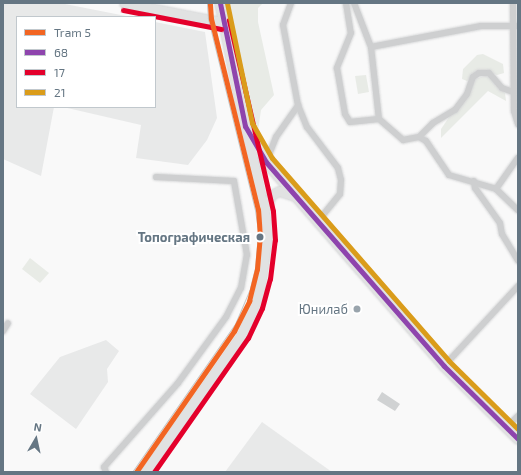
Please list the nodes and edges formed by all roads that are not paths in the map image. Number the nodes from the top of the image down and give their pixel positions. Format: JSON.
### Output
{"nodes":[{"id":1,"x":124,"y":3,"type":"edge"},
{"id":2,"x":220,"y":3,"type":"edge"},
{"id":3,"x":291,"y":3,"type":"edge"},
{"id":4,"x":346,"y":3,"type":"edge"},
{"id":5,"x":354,"y":3,"type":"edge"},
{"id":6,"x":513,"y":3,"type":"edge"},
{"id":7,"x":222,"y":22,"type":"junction"},
{"id":8,"x":515,"y":26,"type":"edge"},
{"id":9,"x":371,"y":47,"type":"junction"},
{"id":10,"x":513,"y":92,"type":"junction"},
{"id":11,"x":298,"y":105,"type":"junction"},
{"id":12,"x":380,"y":119,"type":"junction"},
{"id":13,"x":518,"y":124,"type":"edge"},
{"id":14,"x":245,"y":126,"type":"junction"},
{"id":15,"x":419,"y":137,"type":"junction"},
{"id":16,"x":518,"y":158,"type":"edge"},
{"id":17,"x":266,"y":162,"type":"junction"},
{"id":18,"x":156,"y":177,"type":"dead end"},
{"id":19,"x":474,"y":181,"type":"junction"},
{"id":20,"x":496,"y":189,"type":"junction"},
{"id":21,"x":294,"y":196,"type":"junction"},
{"id":22,"x":518,"y":210,"type":"edge"},
{"id":23,"x":266,"y":212,"type":"junction"},
{"id":24,"x":317,"y":222,"type":"junction"},
{"id":25,"x":518,"y":261,"type":"edge"},
{"id":26,"x":518,"y":286,"type":"edge"},
{"id":27,"x":8,"y":323,"type":"dead end"},
{"id":28,"x":3,"y":331,"type":"edge"},
{"id":29,"x":444,"y":366,"type":"junction"},
{"id":30,"x":518,"y":416,"type":"edge"},
{"id":31,"x":506,"y":428,"type":"junction"},
{"id":32,"x":518,"y":439,"type":"edge"},
{"id":33,"x":106,"y":472,"type":"edge"},
{"id":34,"x":145,"y":472,"type":"edge"}],
"edges":[{"from":1,"to":7,"type":"main road"},
{"from":2,"to":7,"type":"main road"},
{"from":3,"to":11,"type":"street"},
{"from":4,"to":12,"type":"street"},
{"from":5,"to":9,"type":"street"},
{"from":6,"to":8,"type":"street"},
{"from":7,"to":14,"type":"main road"},
{"from":8,"to":9,"type":"street"},
{"from":8,"to":10,"type":"street"},
{"from":9,"to":12,"type":"street"},
{"from":10,"to":13,"type":"street"},
{"from":10,"to":15,"type":"street"},
{"from":11,"to":17,"type":"street"},
{"from":11,"to":24,"type":"street"},
{"from":12,"to":15,"type":"street"},
{"from":14,"to":17,"type":"main road"},
{"from":14,"to":23,"type":"main road"},
{"from":15,"to":19,"type":"street"},
{"from":16,"to":20,"type":"street"},
{"from":17,"to":21,"type":"main road"},
{"from":18,"to":33,"type":"street"},
{"from":19,"to":20,"type":"street"},
{"from":19,"to":25,"type":"street"},
{"from":20,"to":22,"type":"street"},
{"from":21,"to":23,"type":"main road"},
{"from":21,"to":24,"type":"main road"},
{"from":23,"to":34,"type":"main road"},
{"from":24,"to":29,"type":"main road"},
{"from":26,"to":29,"type":"street"},
{"from":27,"to":28,"type":"street"},
{"from":29,"to":31,"type":"main road"},
{"from":30,"to":31,"type":"street"},
{"from":31,"to":32,"type":"main road"}]}
